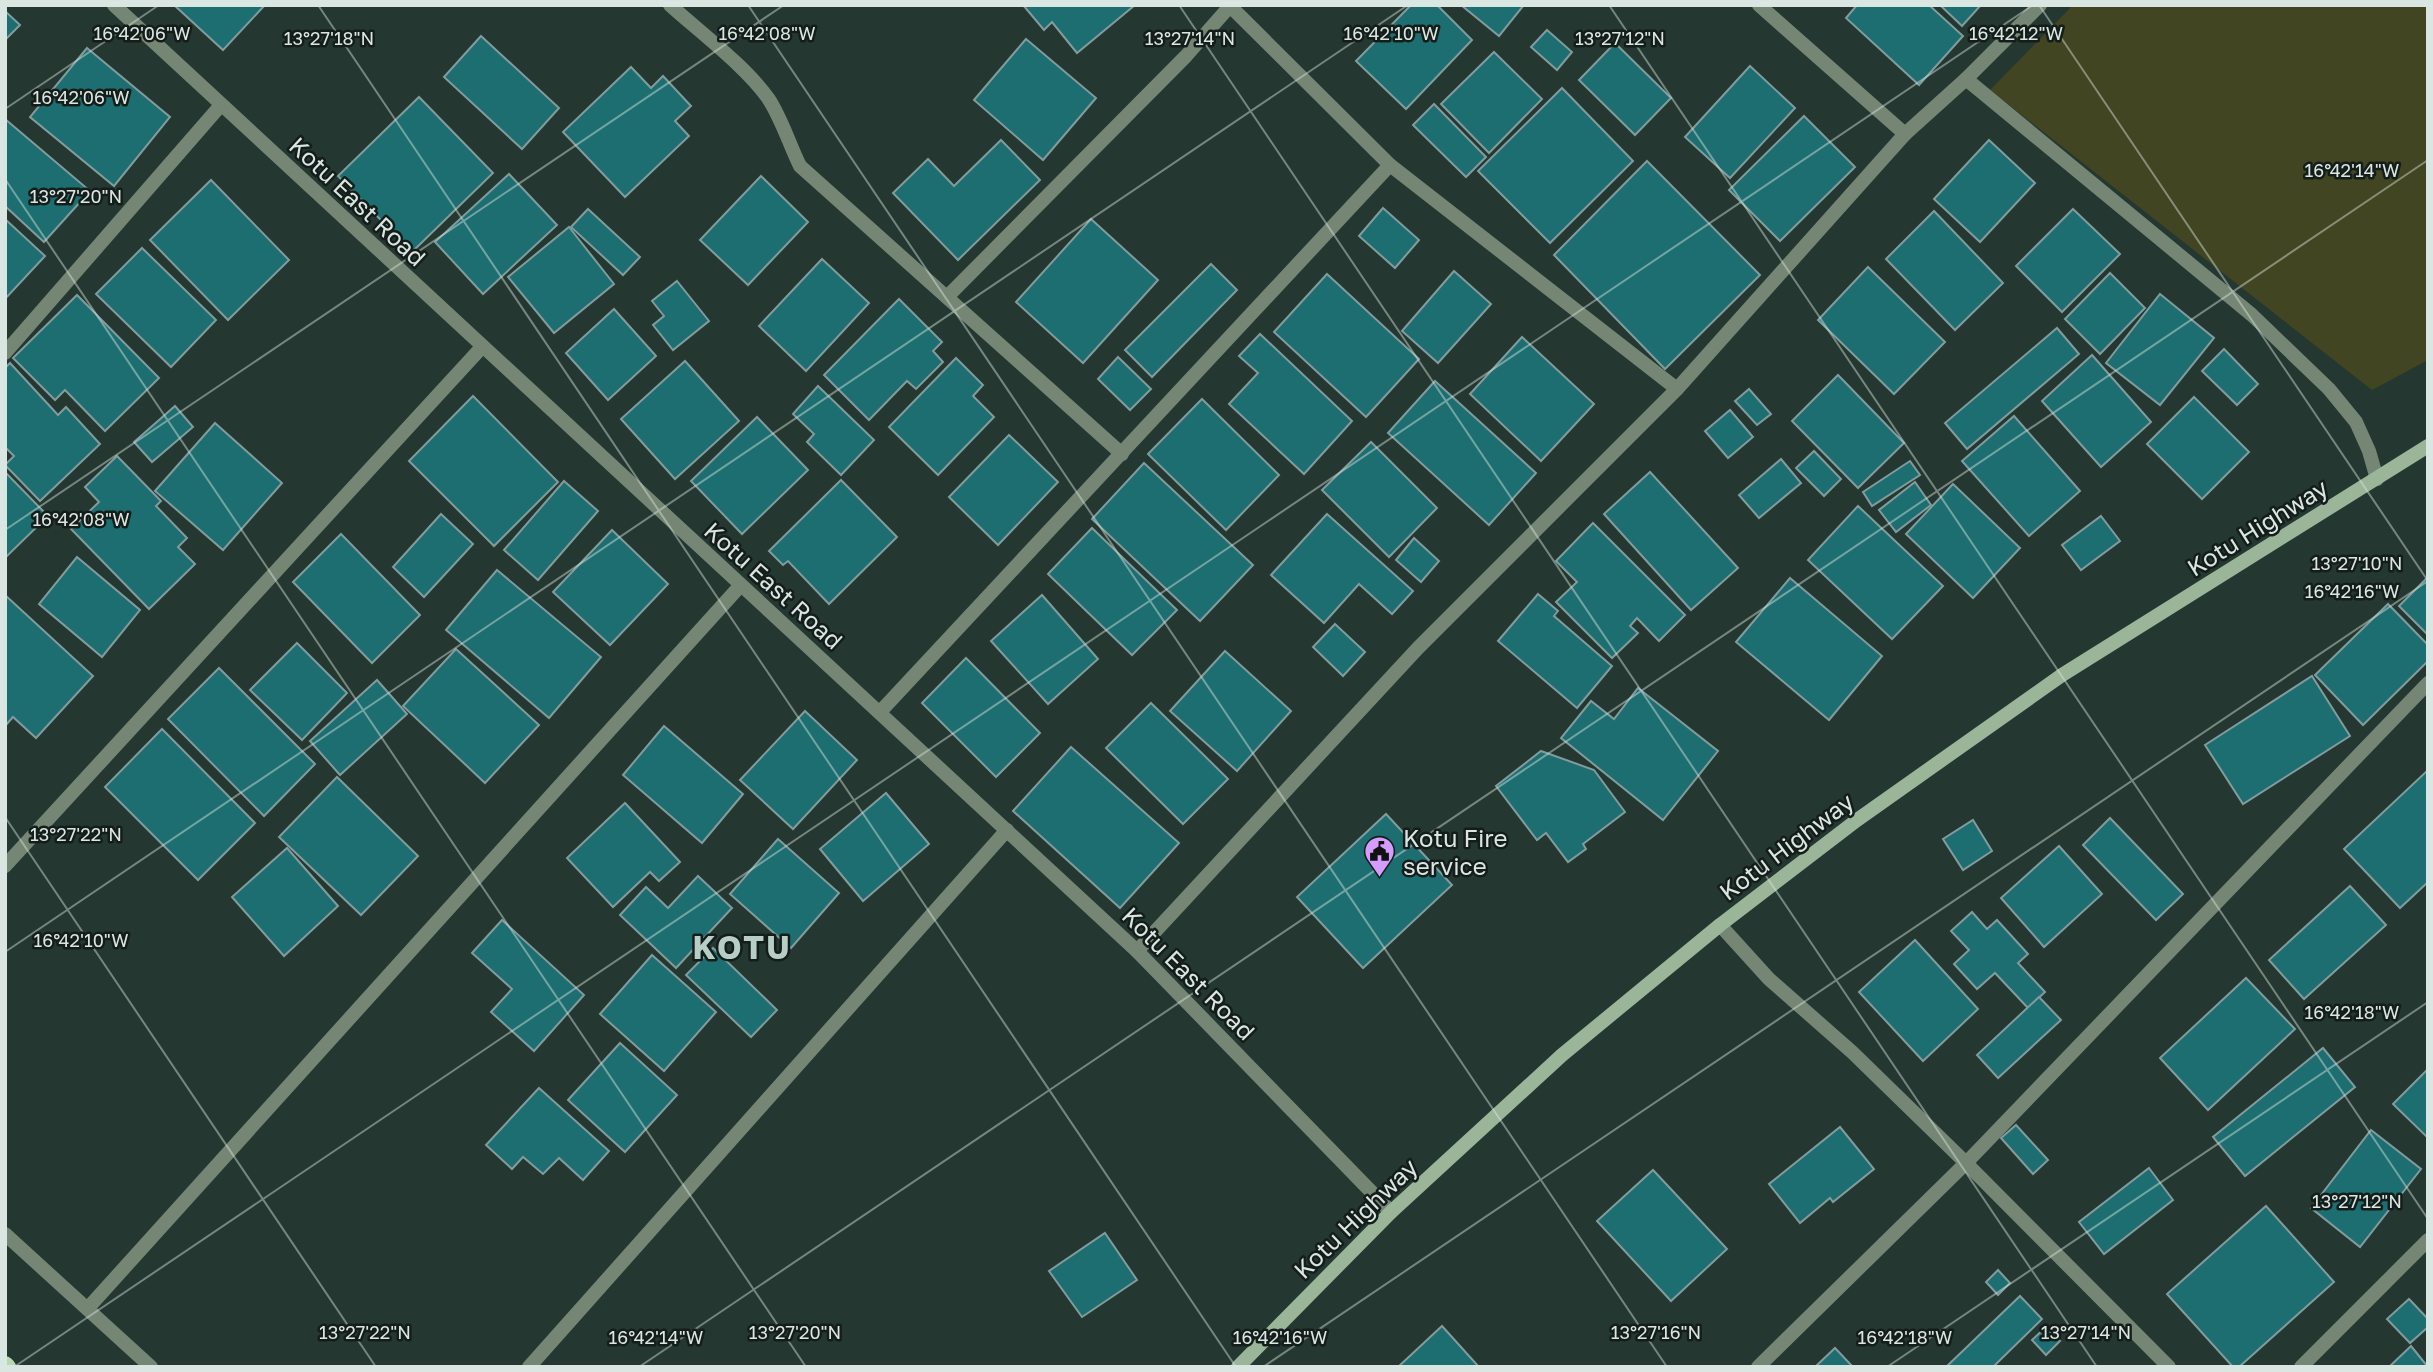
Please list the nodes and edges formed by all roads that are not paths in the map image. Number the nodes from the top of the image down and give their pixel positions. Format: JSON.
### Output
{"nodes":[{"id":1,"x":114,"y":5,"type":"edge"},
{"id":2,"x":670,"y":5,"type":"edge"},
{"id":3,"x":1759,"y":5,"type":"edge"},
{"id":4,"x":2040,"y":5,"type":"edge"},
{"id":5,"x":1230,"y":6,"type":"edge"},
{"id":6,"x":1966,"y":79,"type":"junction"},
{"id":7,"x":221,"y":105,"type":"junction"},
{"id":8,"x":1905,"y":134,"type":"junction"},
{"id":9,"x":1390,"y":165,"type":"junction"},
{"id":10,"x":947,"y":297,"type":"junction"},
{"id":11,"x":482,"y":347,"type":"junction"},
{"id":12,"x":5,"y":353,"type":"edge"},
{"id":13,"x":1677,"y":389,"type":"junction"},
{"id":14,"x":2428,"y":446,"type":"edge"},
{"id":15,"x":1122,"y":454,"type":"junction"},
{"id":16,"x":2376,"y":479,"type":"junction"},
{"id":17,"x":740,"y":586,"type":"junction"},
{"id":18,"x":2428,"y":682,"type":"edge"},
{"id":19,"x":880,"y":712,"type":"junction"},
{"id":20,"x":1007,"y":830,"type":"junction"},
{"id":21,"x":5,"y":866,"type":"edge"},
{"id":22,"x":1720,"y":925,"type":"junction"},
{"id":23,"x":1137,"y":951,"type":"junction"},
{"id":24,"x":1966,"y":1163,"type":"junction"},
{"id":25,"x":1391,"y":1213,"type":"junction"},
{"id":26,"x":5,"y":1234,"type":"edge"},
{"id":27,"x":2428,"y":1240,"type":"edge"},
{"id":28,"x":88,"y":1308,"type":"junction"},
{"id":29,"x":151,"y":1367,"type":"edge"},
{"id":30,"x":529,"y":1367,"type":"edge"},
{"id":31,"x":1238,"y":1367,"type":"edge"},
{"id":32,"x":1758,"y":1367,"type":"edge"},
{"id":33,"x":2169,"y":1367,"type":"edge"},
{"id":34,"x":2301,"y":1367,"type":"edge"}],
"edges":[{"from":1,"to":7,"type":"street","name":"Kotu East Road"},
{"from":2,"to":10,"type":"street"},
{"from":3,"to":8,"type":"street"},
{"from":4,"to":6,"type":"street"},
{"from":5,"to":9,"type":"street"},
{"from":5,"to":10,"type":"street"},
{"from":6,"to":8,"type":"street"},
{"from":6,"to":16,"type":"street"},
{"from":7,"to":11,"type":"street","name":"Kotu East Road"},
{"from":7,"to":12,"type":"street"},
{"from":8,"to":13,"type":"street"},
{"from":9,"to":13,"type":"street"},
{"from":9,"to":15,"type":"street"},
{"from":10,"to":15,"type":"street"},
{"from":11,"to":17,"type":"street","name":"Kotu East Road"},
{"from":11,"to":21,"type":"street"},
{"from":13,"to":23,"type":"street"},
{"from":14,"to":16,"type":"street","name":"Kotu Highway"},
{"from":15,"to":19,"type":"street"},
{"from":16,"to":22,"type":"street","name":"Kotu Highway"},
{"from":17,"to":19,"type":"street","name":"Kotu East Road"},
{"from":17,"to":28,"type":"street"},
{"from":18,"to":24,"type":"street"},
{"from":19,"to":20,"type":"street","name":"Kotu East Road"},
{"from":20,"to":23,"type":"street","name":"Kotu East Road"},
{"from":20,"to":30,"type":"street"},
{"from":22,"to":24,"type":"street"},
{"from":22,"to":25,"type":"street","name":"Kotu Highway"},
{"from":23,"to":25,"type":"street","name":"Kotu East Road"},
{"from":24,"to":32,"type":"street"},
{"from":24,"to":33,"type":"street"},
{"from":25,"to":31,"type":"street","name":"Kotu Highway"},
{"from":26,"to":28,"type":"street"},
{"from":27,"to":34,"type":"street"},
{"from":28,"to":29,"type":"street"}]}
